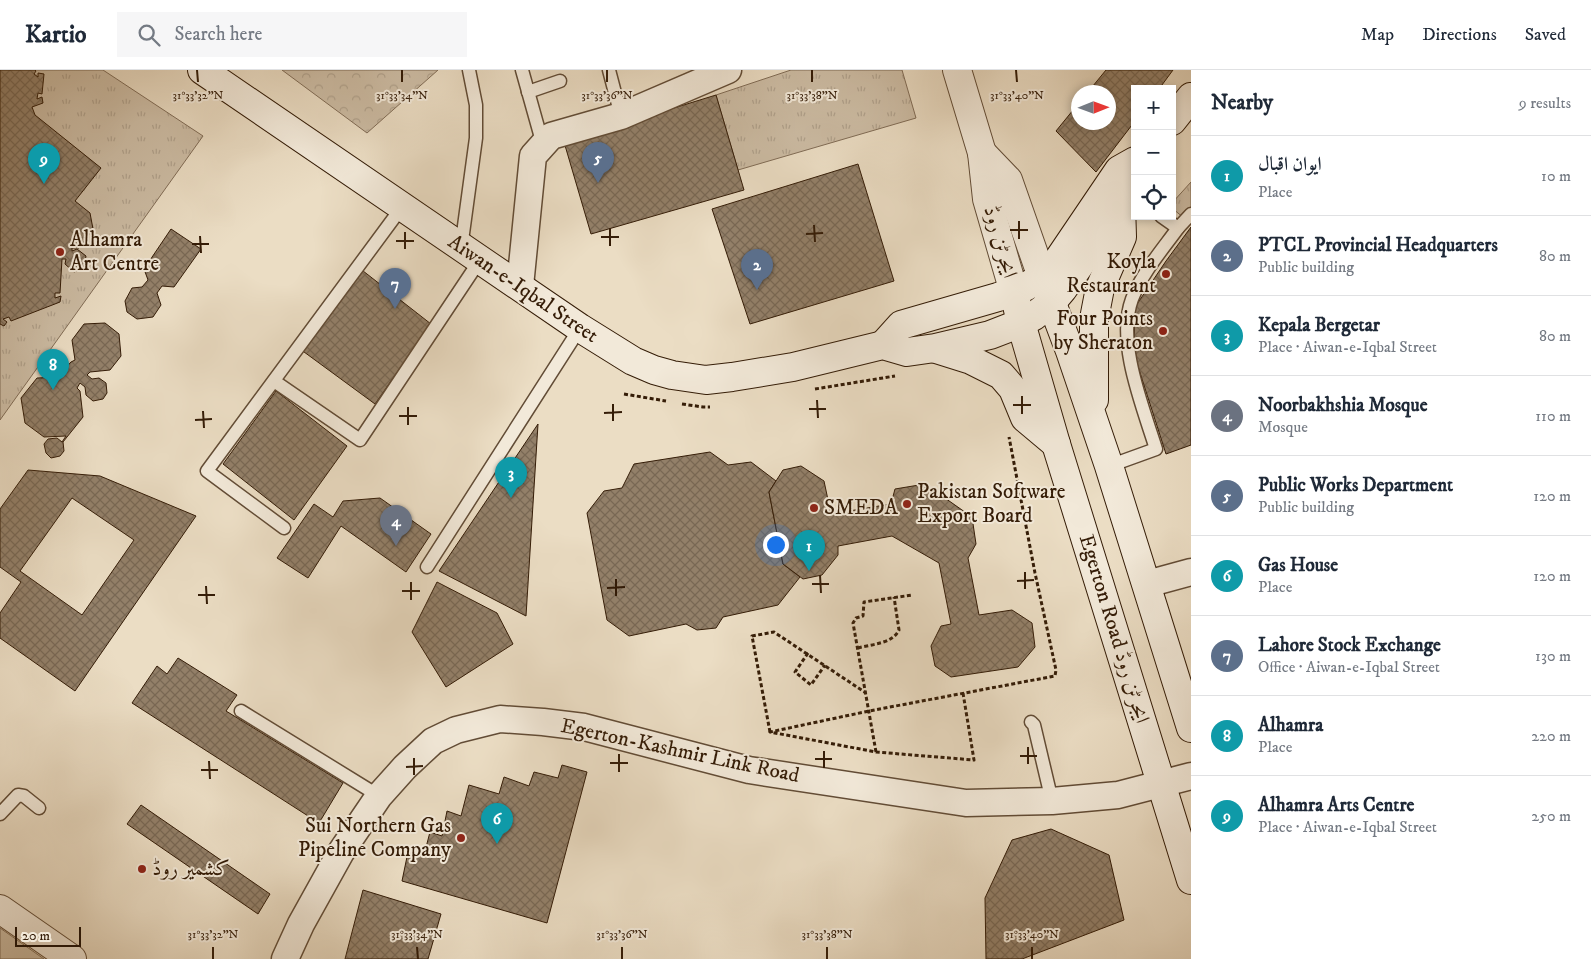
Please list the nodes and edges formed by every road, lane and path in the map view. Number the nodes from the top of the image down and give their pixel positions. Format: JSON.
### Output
{"nodes":[{"id":1,"x":202,"y":70,"type":"edge"},
{"id":2,"x":469,"y":70,"type":"edge"},
{"id":3,"x":522,"y":70,"type":"edge"},
{"id":4,"x":609,"y":70,"type":"edge"},
{"id":5,"x":728,"y":70,"type":"edge"},
{"id":6,"x":957,"y":70,"type":"edge"},
{"id":7,"x":560,"y":81,"type":"dead end"},
{"id":8,"x":528,"y":92,"type":"junction"},
{"id":9,"x":1191,"y":97,"type":"edge"},
{"id":10,"x":621,"y":116,"type":"junction"},
{"id":11,"x":1176,"y":116,"type":"edge"},
{"id":12,"x":543,"y":145,"type":"junction"},
{"id":13,"x":982,"y":154,"type":"junction"},
{"id":14,"x":1131,"y":163,"type":"edge"},
{"id":15,"x":1130,"y":195,"type":"edge"},
{"id":16,"x":402,"y":206,"type":"junction"},
{"id":17,"x":1191,"y":214,"type":"edge"},
{"id":18,"x":1167,"y":220,"type":"edge"},
{"id":19,"x":1178,"y":228,"type":"junction"},
{"id":20,"x":471,"y":254,"type":"junction"},
{"id":21,"x":1042,"y":277,"type":"junction"},
{"id":22,"x":520,"y":286,"type":"junction"},
{"id":23,"x":1014,"y":292,"type":"junction"},
{"id":24,"x":1052,"y":302,"type":"junction"},
{"id":25,"x":1021,"y":323,"type":"junction"},
{"id":26,"x":580,"y":328,"type":"junction"},
{"id":27,"x":883,"y":344,"type":"junction"},
{"id":28,"x":935,"y":348,"type":"junction"},
{"id":29,"x":904,"y":374,"type":"dead end"},
{"id":30,"x":274,"y":381,"type":"junction"},
{"id":31,"x":808,"y":390,"type":"dead end"},
{"id":32,"x":624,"y":394,"type":"dead end"},
{"id":33,"x":668,"y":402,"type":"dead end"},
{"id":34,"x":677,"y":403,"type":"dead end"},
{"id":35,"x":712,"y":406,"type":"dead end"},
{"id":36,"x":1094,"y":424,"type":"junction"},
{"id":37,"x":1008,"y":429,"type":"dead end"},
{"id":38,"x":1056,"y":444,"type":"junction"},
{"id":39,"x":1110,"y":466,"type":"junction"},
{"id":40,"x":284,"y":528,"type":"dead end"},
{"id":41,"x":427,"y":567,"type":"dead end"},
{"id":42,"x":1191,"y":572,"type":"edge"},
{"id":43,"x":1147,"y":584,"type":"junction"},
{"id":44,"x":912,"y":595,"type":"dead end"},
{"id":45,"x":894,"y":597,"type":"junction"},
{"id":46,"x":858,"y":648,"type":"junction"},
{"id":47,"x":808,"y":653,"type":"junction"},
{"id":48,"x":826,"y":665,"type":"junction"},
{"id":49,"x":866,"y":693,"type":"junction"},
{"id":50,"x":964,"y":693,"type":"junction"},
{"id":51,"x":242,"y":711,"type":"dead end"},
{"id":52,"x":869,"y":711,"type":"junction"},
{"id":53,"x":1189,"y":718,"type":"edge"},
{"id":54,"x":1031,"y":722,"type":"dead end"},
{"id":55,"x":770,"y":732,"type":"junction"},
{"id":56,"x":876,"y":752,"type":"junction"},
{"id":57,"x":1191,"y":776,"type":"edge"},
{"id":58,"x":1162,"y":785,"type":"junction"},
{"id":59,"x":379,"y":796,"type":"junction"},
{"id":60,"x":1052,"y":801,"type":"junction"},
{"id":61,"x":39,"y":808,"type":"dead end"},
{"id":62,"x":0,"y":814,"type":"edge"},
{"id":63,"x":1191,"y":880,"type":"edge"},
{"id":64,"x":0,"y":909,"type":"edge"},
{"id":65,"x":72,"y":959,"type":"edge"},
{"id":66,"x":285,"y":959,"type":"edge"}],
"edges":[{"from":1,"to":16,"type":"main road","name":"Aiwan-e-Iqbal Street"},
{"from":2,"to":20,"type":"lane"},
{"from":3,"to":8,"type":"lane"},
{"from":4,"to":10,"type":"lane"},
{"from":5,"to":10,"type":"street"},
{"from":6,"to":13,"type":"main road"},
{"from":7,"to":8,"type":"lane"},
{"from":8,"to":12,"type":"lane"},
{"from":9,"to":11,"type":"main road"},
{"from":10,"to":12,"type":"street"},
{"from":12,"to":22,"type":"street"},
{"from":13,"to":21,"type":"main road","name":"ایجرٹن روڈ"},
{"from":13,"to":23,"type":"main road","name":"ایجرٹن روڈ"},
{"from":14,"to":21,"type":"main road"},
{"from":15,"to":24,"type":"main road"},
{"from":15,"to":36,"type":"main road"},
{"from":16,"to":20,"type":"main road","name":"Aiwan-e-Iqbal Street"},
{"from":16,"to":30,"type":"lane"},
{"from":17,"to":19,"type":"lane"},
{"from":18,"to":19,"type":"lane"},
{"from":19,"to":39,"type":"lane"},
{"from":20,"to":22,"type":"main road","name":"Aiwan-e-Iqbal Street"},
{"from":20,"to":30,"type":"lane"},
{"from":21,"to":23,"type":"main road"},
{"from":21,"to":24,"type":"main road","name":"Egerton Road ایجرٹن روڈ"},
{"from":22,"to":26,"type":"main road","name":"Aiwan-e-Iqbal Street"},
{"from":23,"to":25,"type":"main road","name":"Egerton Road ایجرٹن روڈ"},
{"from":23,"to":27,"type":"main road"},
{"from":24,"to":25,"type":"main road"},
{"from":24,"to":36,"type":"main road","name":"Egerton Road ایجرٹن روڈ"},
{"from":25,"to":28,"type":"main road"},
{"from":25,"to":38,"type":"main road","name":"Egerton Road ایجرٹن روڈ"},
{"from":26,"to":27,"type":"main road","name":"Aiwan-e-Iqbal Street"},
{"from":26,"to":41,"type":"lane"},
{"from":27,"to":28,"type":"main road"},
{"from":28,"to":38,"type":"main road"},
{"from":29,"to":31,"type":"path"},
{"from":30,"to":40,"type":"lane"},
{"from":32,"to":33,"type":"path"},
{"from":34,"to":35,"type":"path"},
{"from":36,"to":39,"type":"main road","name":"Egerton Road ایجرٹن روڈ"},
{"from":37,"to":50,"type":"path"},
{"from":38,"to":58,"type":"main road","name":"Egerton Road ایجرٹن روڈ"},
{"from":39,"to":43,"type":"main road","name":"Egerton Road ایجرٹن روڈ"},
{"from":42,"to":43,"type":"street"},
{"from":43,"to":53,"type":"main road","name":"Egerton Road ایجرٹن روڈ"},
{"from":44,"to":45,"type":"path"},
{"from":45,"to":46,"type":"path"},
{"from":45,"to":46,"type":"path"},
{"from":46,"to":49,"type":"path"},
{"from":47,"to":48,"type":"path"},
{"from":47,"to":48,"type":"path"},
{"from":47,"to":55,"type":"path"},
{"from":48,"to":49,"type":"path"},
{"from":49,"to":52,"type":"path"},
{"from":50,"to":52,"type":"path"},
{"from":50,"to":56,"type":"path"},
{"from":51,"to":59,"type":"lane"},
{"from":52,"to":55,"type":"path"},
{"from":52,"to":56,"type":"path"},
{"from":54,"to":60,"type":"lane"},
{"from":55,"to":56,"type":"path"},
{"from":57,"to":58,"type":"street","name":"Egerton-Kashmir Link Road"},
{"from":58,"to":60,"type":"street","name":"Egerton-Kashmir Link Road"},
{"from":58,"to":63,"type":"main road","name":"Egerton Road ایجرٹن روڈ"},
{"from":59,"to":60,"type":"street","name":"Egerton-Kashmir Link Road"},
{"from":59,"to":66,"type":"street","name":"Egerton-Kashmir Link Road"},
{"from":61,"to":62,"type":"lane"},
{"from":64,"to":65,"type":"main road"}]}
